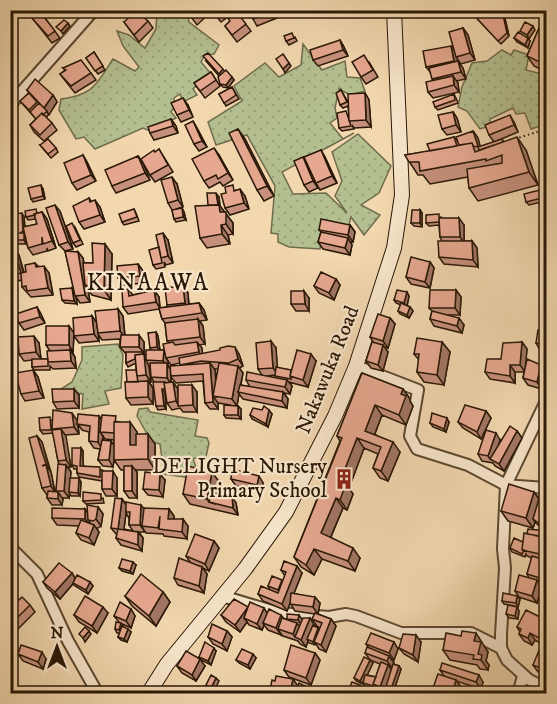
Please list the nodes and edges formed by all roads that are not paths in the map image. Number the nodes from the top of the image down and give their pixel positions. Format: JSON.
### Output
{"nodes":[{"id":1,"x":94,"y":10,"type":"edge"},
{"id":2,"x":394,"y":10,"type":"edge"},
{"id":3,"x":10,"y":105,"type":"edge"},
{"id":4,"x":356,"y":366,"type":"junction"},
{"id":5,"x":546,"y":401,"type":"edge"},
{"id":6,"x":506,"y":485,"type":"junction"},
{"id":7,"x":546,"y":488,"type":"edge"},
{"id":8,"x":10,"y":547,"type":"edge"},
{"id":9,"x":222,"y":596,"type":"junction"},
{"id":10,"x":501,"y":648,"type":"junction"},
{"id":11,"x":523,"y":676,"type":"junction"},
{"id":12,"x":546,"y":689,"type":"edge"},
{"id":13,"x":98,"y":693,"type":"edge"},
{"id":14,"x":148,"y":693,"type":"edge"},
{"id":15,"x":518,"y":693,"type":"edge"}],
"edges":[{"from":1,"to":3,"type":"street"},
{"from":2,"to":4,"type":"main road","name":"Nakawuka Road"},
{"from":4,"to":6,"type":"street"},
{"from":4,"to":9,"type":"main road","name":"Nakawuka Road"},
{"from":5,"to":6,"type":"street"},
{"from":6,"to":7,"type":"street"},
{"from":6,"to":10,"type":"street"},
{"from":8,"to":13,"type":"street"},
{"from":9,"to":10,"type":"street"},
{"from":9,"to":14,"type":"main road","name":"Nakawuka Road"},
{"from":10,"to":11,"type":"street"},
{"from":11,"to":12,"type":"street"},
{"from":11,"to":15,"type":"street"}]}
